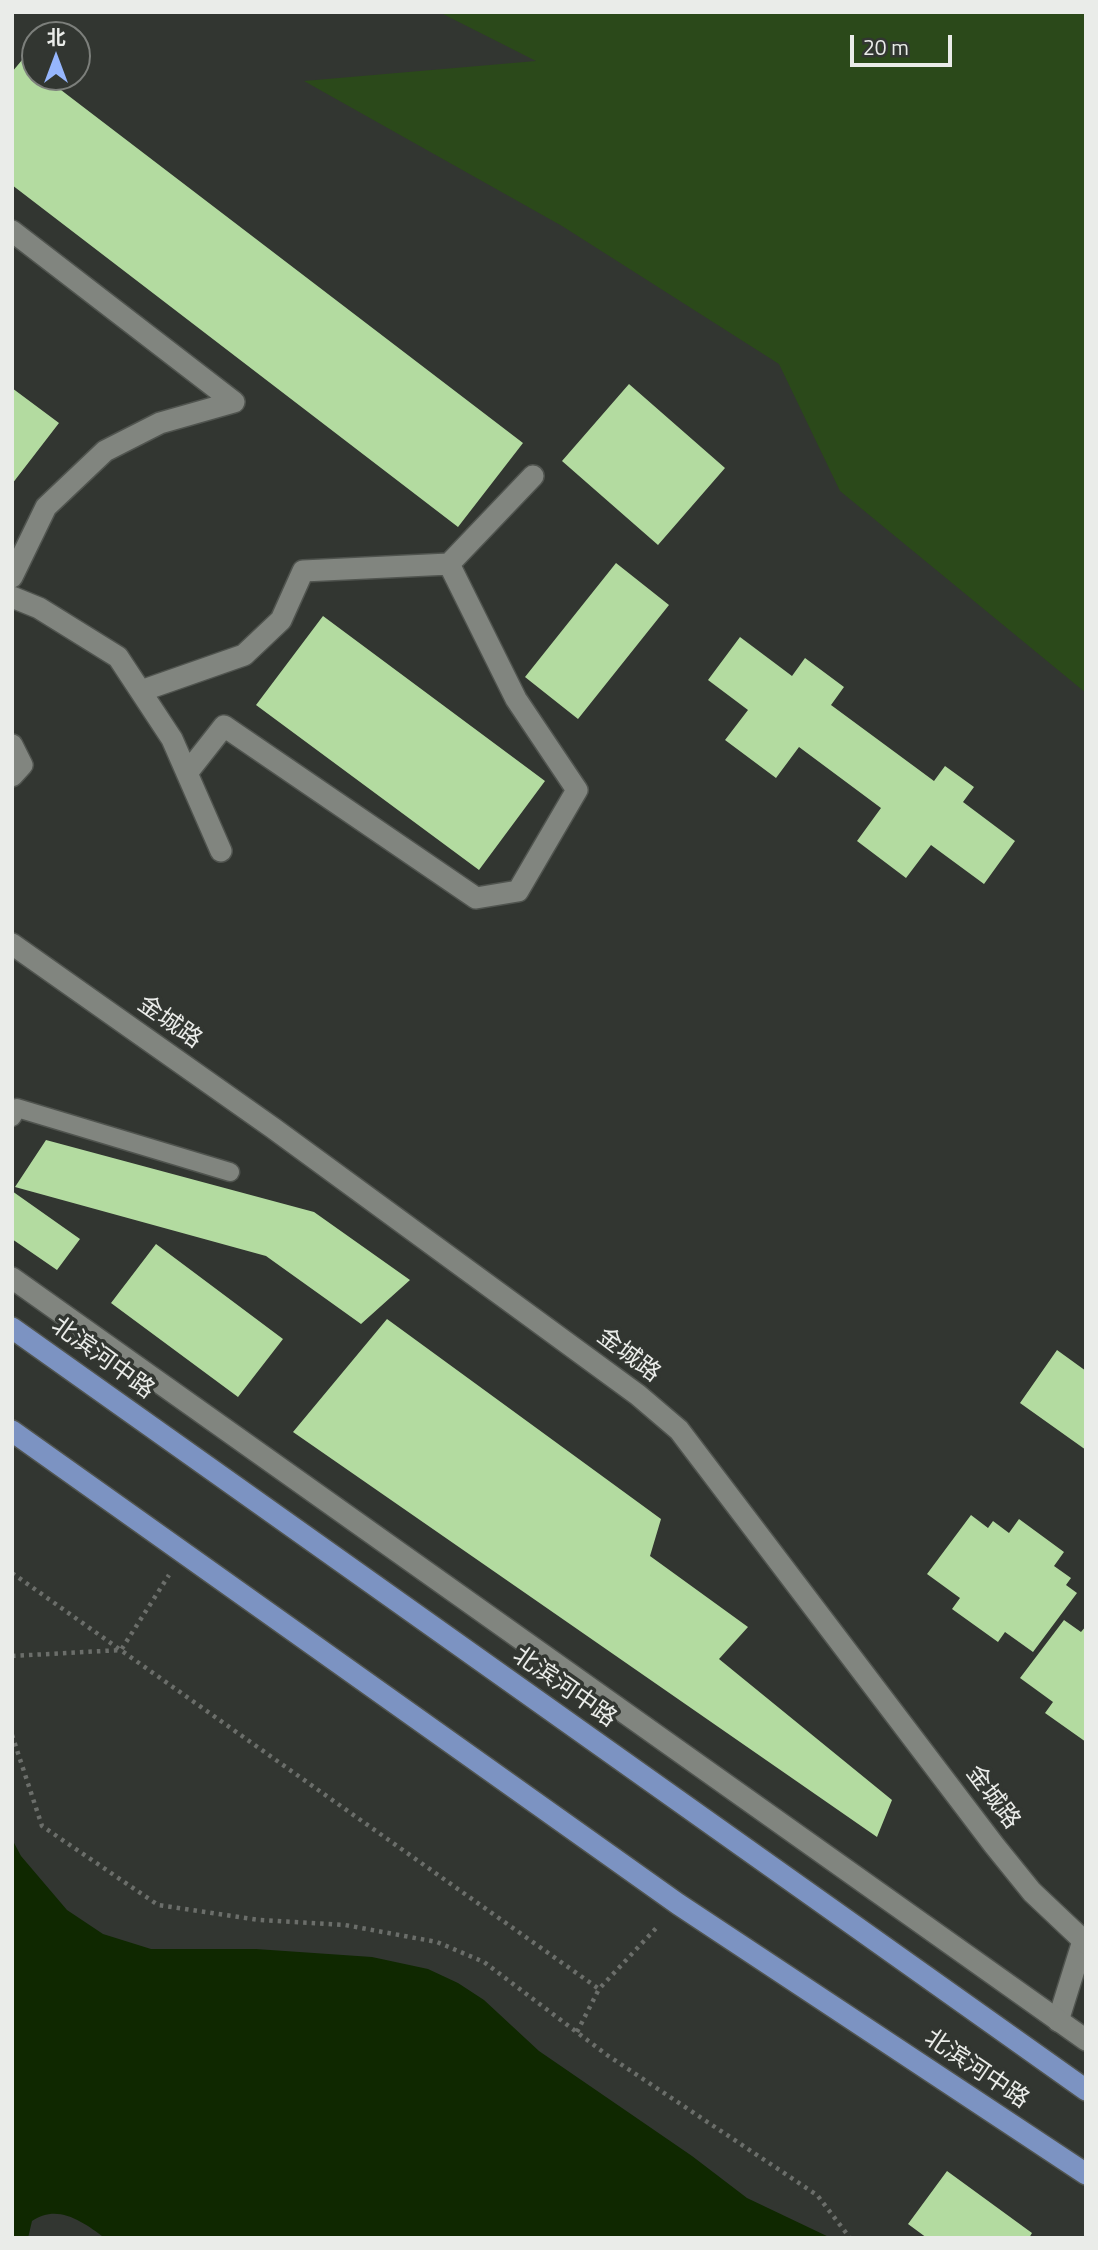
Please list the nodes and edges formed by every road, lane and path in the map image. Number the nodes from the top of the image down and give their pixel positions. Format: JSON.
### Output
{"nodes":[{"id":1,"x":12,"y":231,"type":"edge"},
{"id":2,"x":533,"y":476,"type":"dead end"},
{"id":3,"x":449,"y":564,"type":"junction"},
{"id":4,"x":12,"y":577,"type":"edge"},
{"id":5,"x":12,"y":597,"type":"edge"},
{"id":6,"x":141,"y":691,"type":"junction"},
{"id":7,"x":12,"y":745,"type":"edge"},
{"id":8,"x":187,"y":773,"type":"junction"},
{"id":9,"x":12,"y":776,"type":"edge"},
{"id":10,"x":222,"y":852,"type":"dead end"},
{"id":11,"x":12,"y":944,"type":"edge"},
{"id":12,"x":12,"y":1117,"type":"edge"},
{"id":13,"x":230,"y":1172,"type":"dead end"},
{"id":14,"x":12,"y":1278,"type":"edge"},
{"id":15,"x":12,"y":1328,"type":"edge"},
{"id":16,"x":12,"y":1431,"type":"edge"},
{"id":17,"x":183,"y":1553,"type":"junction"},
{"id":18,"x":12,"y":1573,"type":"edge"},
{"id":19,"x":121,"y":1650,"type":"junction"},
{"id":20,"x":12,"y":1656,"type":"edge"},
{"id":21,"x":12,"y":1735,"type":"edge"},
{"id":22,"x":678,"y":1904,"type":"junction"},
{"id":23,"x":1084,"y":1942,"type":"edge"},
{"id":24,"x":599,"y":1989,"type":"junction"},
{"id":25,"x":1058,"y":2021,"type":"junction"},
{"id":26,"x":577,"y":2032,"type":"junction"},
{"id":27,"x":1086,"y":2040,"type":"edge"},
{"id":28,"x":1086,"y":2090,"type":"edge"},
{"id":29,"x":1086,"y":2174,"type":"edge"},
{"id":30,"x":850,"y":2238,"type":"edge"}],
"edges":[{"from":1,"to":4,"type":"street"},
{"from":2,"to":3,"type":"street"},
{"from":3,"to":6,"type":"street"},
{"from":3,"to":8,"type":"street"},
{"from":5,"to":6,"type":"street"},
{"from":6,"to":8,"type":"street"},
{"from":7,"to":9,"type":"street"},
{"from":8,"to":10,"type":"street"},
{"from":11,"to":23,"type":"street","name":"金城路"},
{"from":12,"to":13,"type":"lane"},
{"from":14,"to":25,"type":"street"},
{"from":15,"to":28,"type":"main road","name":"北滨河中路"},
{"from":16,"to":17,"type":"main road","name":"北滨河中路"},
{"from":17,"to":19,"type":"path"},
{"from":17,"to":22,"type":"main road","name":"北滨河中路"},
{"from":18,"to":19,"type":"path"},
{"from":19,"to":20,"type":"path"},
{"from":19,"to":24,"type":"path"},
{"from":21,"to":26,"type":"path"},
{"from":22,"to":24,"type":"path"},
{"from":22,"to":29,"type":"main road","name":"北滨河中路"},
{"from":23,"to":25,"type":"street"},
{"from":24,"to":26,"type":"path"},
{"from":25,"to":27,"type":"street"},
{"from":26,"to":30,"type":"path"}]}
